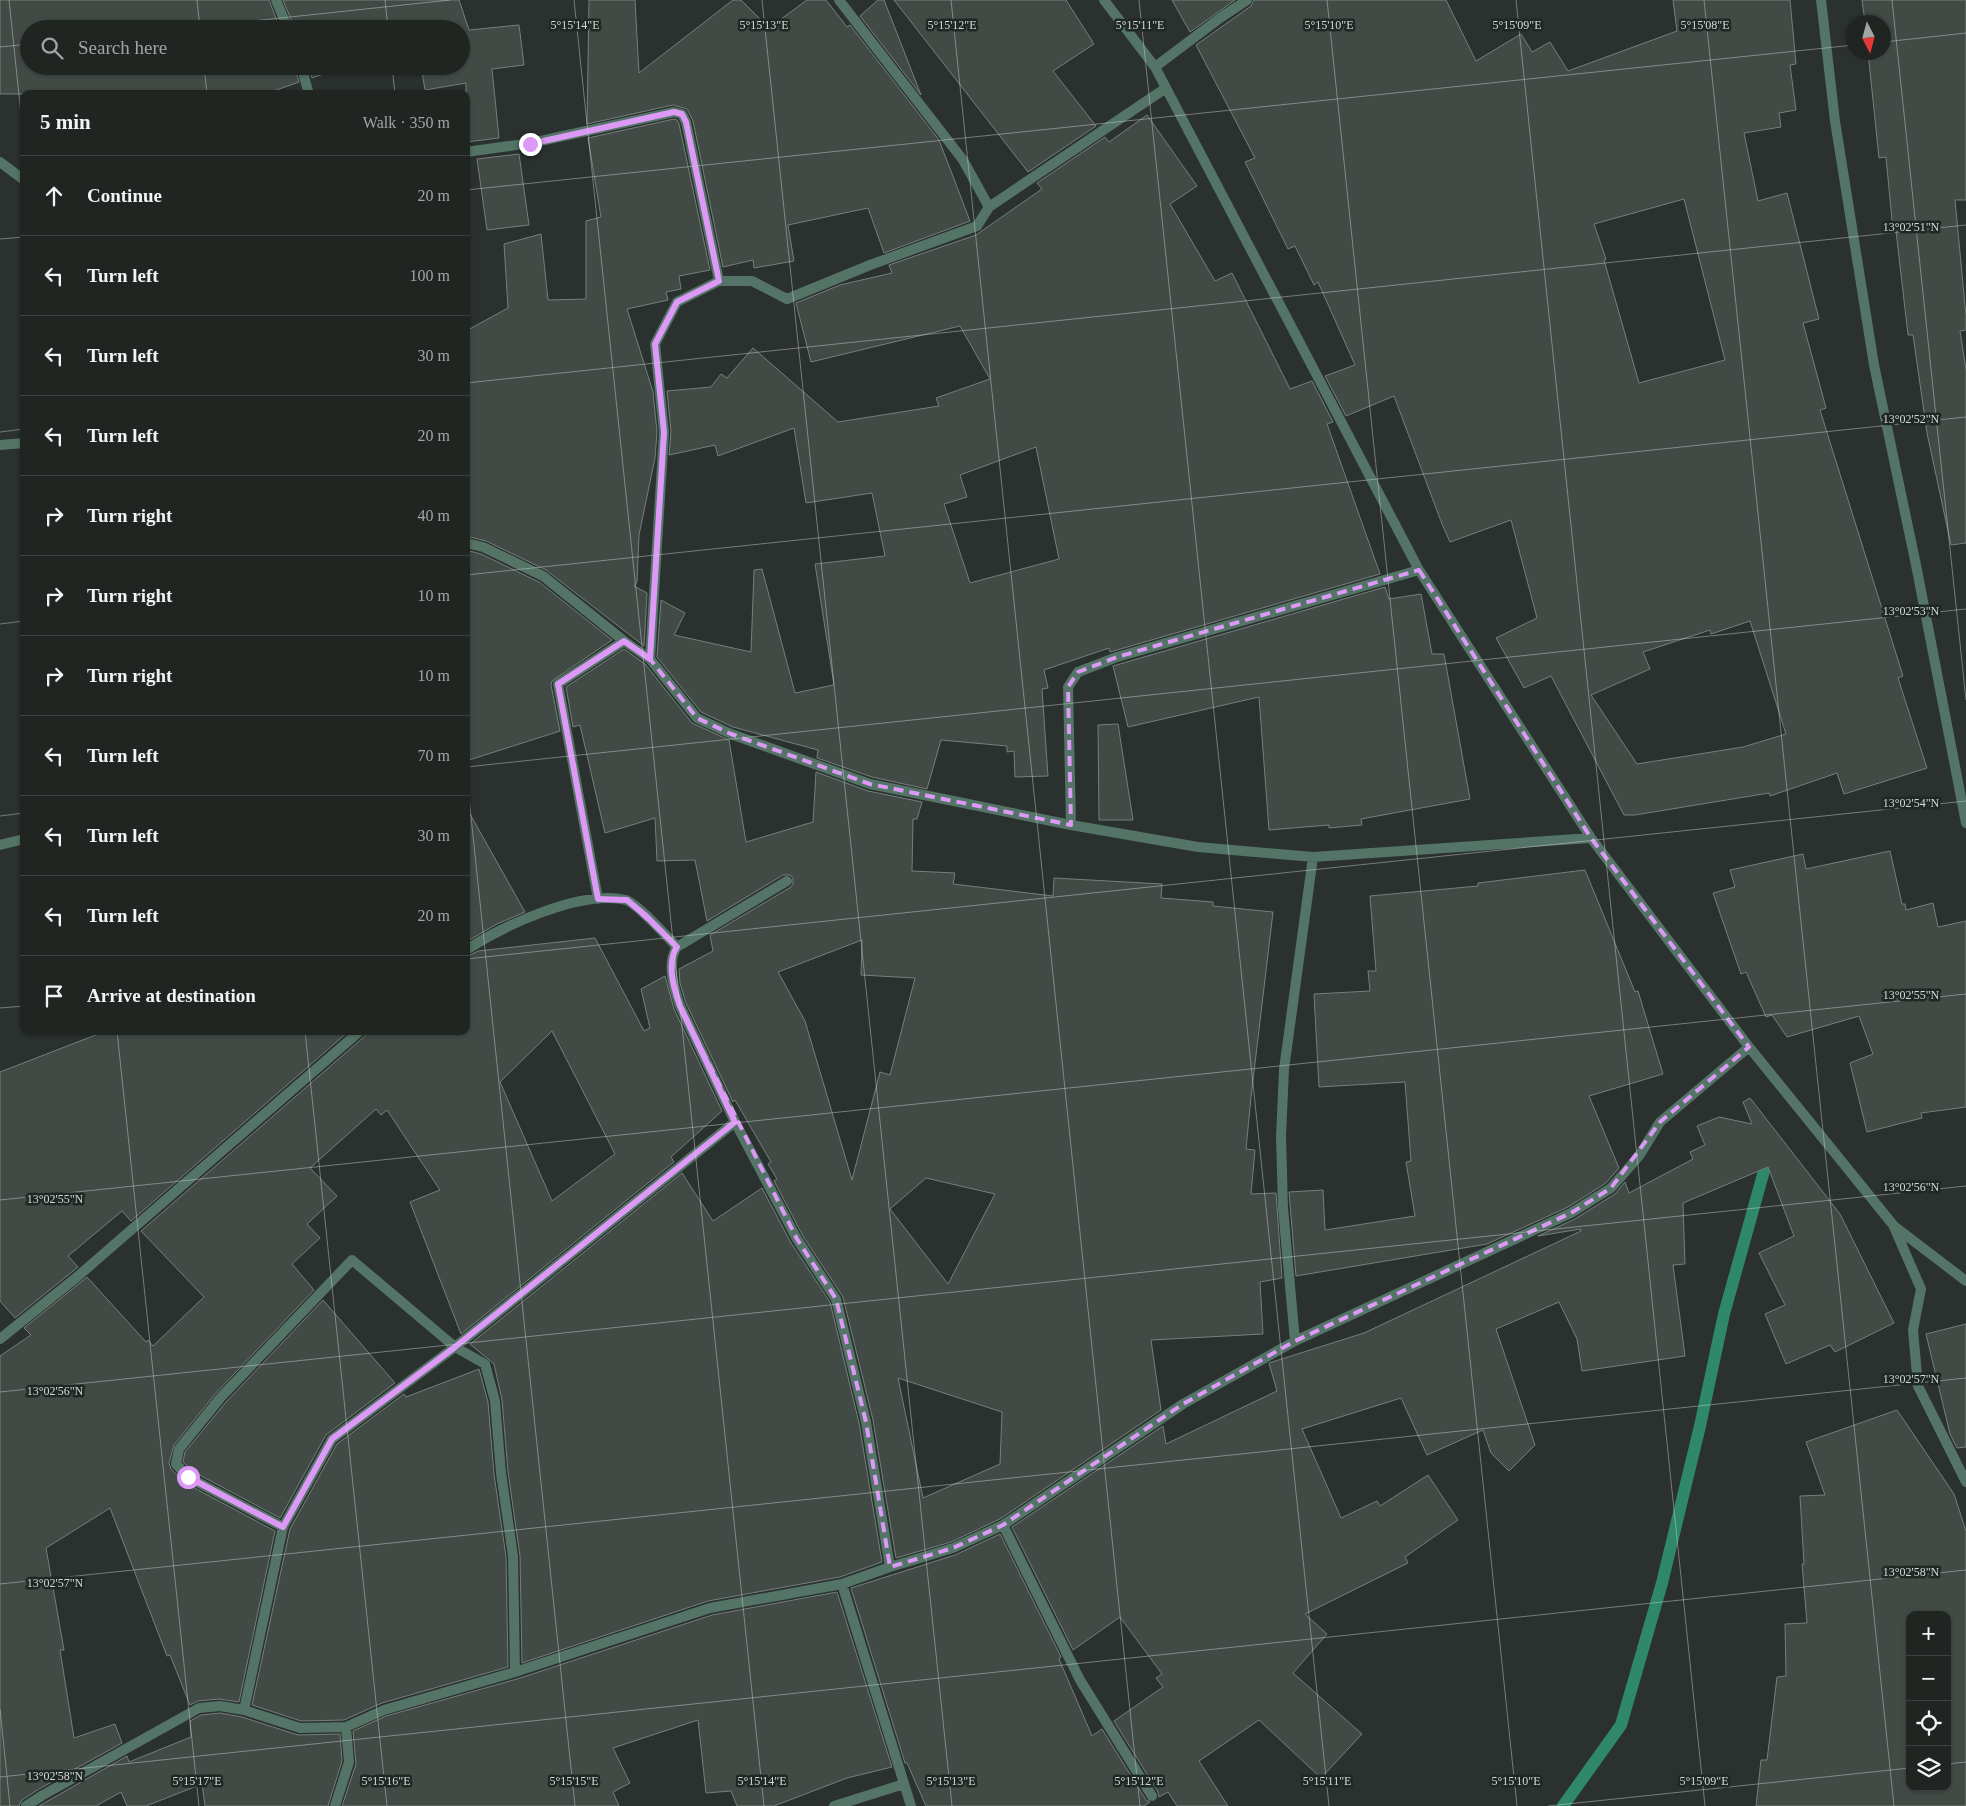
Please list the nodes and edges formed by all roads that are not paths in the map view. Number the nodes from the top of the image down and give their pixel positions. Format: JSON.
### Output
{"nodes":[{"id":1,"x":276,"y":0,"type":"edge"},
{"id":2,"x":839,"y":0,"type":"edge"},
{"id":3,"x":1104,"y":0,"type":"edge"},
{"id":4,"x":1247,"y":0,"type":"edge"},
{"id":5,"x":1822,"y":0,"type":"edge"},
{"id":6,"x":284,"y":20,"type":"edge"},
{"id":7,"x":1155,"y":67,"type":"junction"},
{"id":8,"x":304,"y":75,"type":"edge"},
{"id":9,"x":1166,"y":88,"type":"junction"},
{"id":10,"x":308,"y":90,"type":"edge"},
{"id":11,"x":470,"y":152,"type":"edge"},
{"id":12,"x":0,"y":162,"type":"edge"},
{"id":13,"x":20,"y":177,"type":"edge"},
{"id":14,"x":989,"y":207,"type":"junction"},
{"id":15,"x":719,"y":281,"type":"junction"},
{"id":16,"x":20,"y":443,"type":"edge"},
{"id":17,"x":0,"y":445,"type":"edge"},
{"id":18,"x":470,"y":544,"type":"edge"},
{"id":19,"x":1419,"y":570,"type":"junction"},
{"id":20,"x":624,"y":641,"type":"junction"},
{"id":21,"x":650,"y":659,"type":"junction"},
{"id":22,"x":1966,"y":823,"type":"edge"},
{"id":23,"x":1071,"y":825,"type":"junction"},
{"id":24,"x":1591,"y":838,"type":"junction"},
{"id":25,"x":20,"y":840,"type":"edge"},
{"id":26,"x":1,"y":843,"type":"edge"},
{"id":27,"x":1314,"y":857,"type":"junction"},
{"id":28,"x":787,"y":882,"type":"dead end"},
{"id":29,"x":598,"y":899,"type":"junction"},
{"id":30,"x":677,"y":947,"type":"junction"},
{"id":31,"x":470,"y":948,"type":"edge"},
{"id":32,"x":355,"y":1035,"type":"edge"},
{"id":33,"x":1748,"y":1047,"type":"junction"},
{"id":34,"x":735,"y":1122,"type":"junction"},
{"id":35,"x":1894,"y":1226,"type":"junction"},
{"id":36,"x":1966,"y":1281,"type":"edge"},
{"id":37,"x":0,"y":1339,"type":"edge"},
{"id":38,"x":1295,"y":1341,"type":"junction"},
{"id":39,"x":455,"y":1347,"type":"junction"},
{"id":40,"x":1966,"y":1482,"type":"edge"},
{"id":41,"x":1003,"y":1525,"type":"junction"},
{"id":42,"x":283,"y":1527,"type":"junction"},
{"id":43,"x":890,"y":1566,"type":"junction"},
{"id":44,"x":842,"y":1584,"type":"junction"},
{"id":45,"x":515,"y":1672,"type":"junction"},
{"id":46,"x":244,"y":1710,"type":"junction"},
{"id":47,"x":346,"y":1727,"type":"junction"},
{"id":48,"x":904,"y":1784,"type":"junction"},
{"id":49,"x":1152,"y":1796,"type":"dead end"},
{"id":50,"x":26,"y":1806,"type":"edge"},
{"id":51,"x":335,"y":1806,"type":"edge"},
{"id":52,"x":834,"y":1806,"type":"edge"},
{"id":53,"x":911,"y":1806,"type":"edge"}],
"edges":[{"from":1,"to":6,"type":"street"},
{"from":2,"to":14,"type":"street"},
{"from":3,"to":7,"type":"street"},
{"from":4,"to":7,"type":"street"},
{"from":5,"to":22,"type":"street"},
{"from":7,"to":9,"type":"street"},
{"from":8,"to":10,"type":"street"},
{"from":9,"to":14,"type":"street"},
{"from":9,"to":19,"type":"street"},
{"from":11,"to":15,"type":"street"},
{"from":12,"to":13,"type":"street"},
{"from":14,"to":15,"type":"street"},
{"from":15,"to":21,"type":"street"},
{"from":16,"to":17,"type":"street"},
{"from":18,"to":20,"type":"street"},
{"from":19,"to":23,"type":"street"},
{"from":19,"to":24,"type":"street"},
{"from":20,"to":21,"type":"street"},
{"from":20,"to":29,"type":"street"},
{"from":21,"to":23,"type":"street"},
{"from":23,"to":27,"type":"street"},
{"from":24,"to":27,"type":"street"},
{"from":24,"to":33,"type":"street"},
{"from":25,"to":26,"type":"street"},
{"from":27,"to":38,"type":"street"},
{"from":28,"to":30,"type":"street"},
{"from":29,"to":30,"type":"street"},
{"from":29,"to":31,"type":"street"},
{"from":30,"to":34,"type":"street"},
{"from":32,"to":37,"type":"street"},
{"from":33,"to":35,"type":"street"},
{"from":33,"to":38,"type":"street"},
{"from":34,"to":39,"type":"street"},
{"from":34,"to":43,"type":"street"},
{"from":35,"to":36,"type":"street"},
{"from":35,"to":40,"type":"street"},
{"from":38,"to":41,"type":"street"},
{"from":39,"to":42,"type":"street"},
{"from":39,"to":42,"type":"street"},
{"from":39,"to":45,"type":"street"},
{"from":41,"to":43,"type":"street"},
{"from":41,"to":49,"type":"street"},
{"from":42,"to":46,"type":"street"},
{"from":43,"to":44,"type":"street"},
{"from":44,"to":45,"type":"street"},
{"from":44,"to":48,"type":"street"},
{"from":45,"to":47,"type":"street"},
{"from":46,"to":47,"type":"street"},
{"from":46,"to":50,"type":"street"},
{"from":47,"to":51,"type":"street"},
{"from":48,"to":52,"type":"street"},
{"from":48,"to":53,"type":"street"}]}
